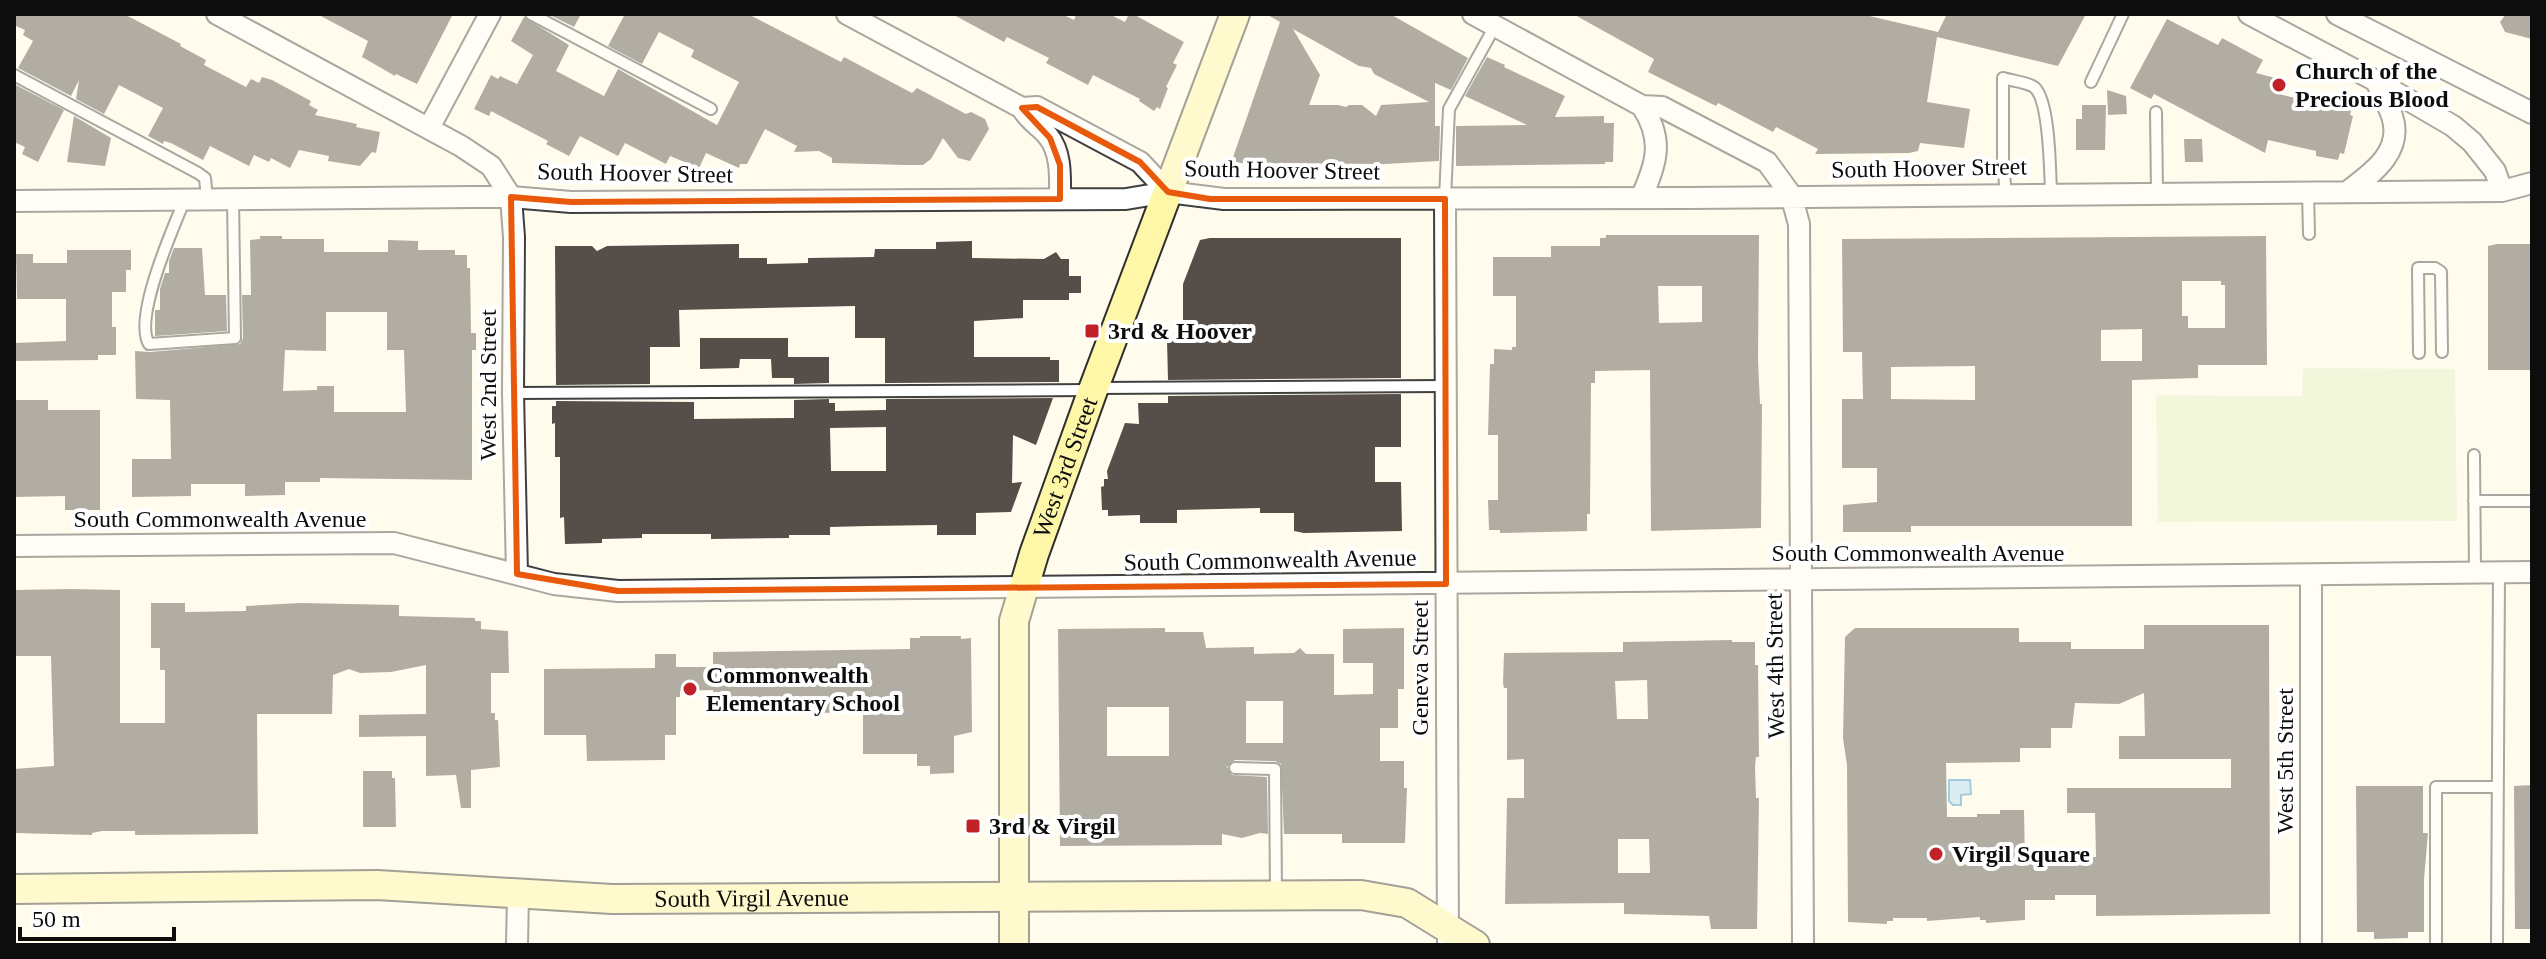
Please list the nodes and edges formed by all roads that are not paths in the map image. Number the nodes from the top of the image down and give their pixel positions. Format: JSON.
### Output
{"nodes":[{"id":1,"x":217,"y":14,"type":"edge"},
{"id":2,"x":490,"y":14,"type":"edge"},
{"id":3,"x":531,"y":14,"type":"edge"},
{"id":4,"x":847,"y":14,"type":"edge"},
{"id":5,"x":1235,"y":14,"type":"edge"},
{"id":6,"x":1473,"y":14,"type":"edge"},
{"id":7,"x":2123,"y":14,"type":"edge"},
{"id":8,"x":2249,"y":14,"type":"edge"},
{"id":9,"x":2337,"y":14,"type":"edge"},
{"id":10,"x":1495,"y":26,"type":"junction"},
{"id":11,"x":14,"y":75,"type":"edge"},
{"id":12,"x":2376,"y":81,"type":"junction"},
{"id":13,"x":2091,"y":82,"type":"dead end"},
{"id":14,"x":1642,"y":106,"type":"junction"},
{"id":15,"x":1022,"y":108,"type":"junction"},
{"id":16,"x":711,"y":109,"type":"dead end"},
{"id":17,"x":2156,"y":112,"type":"dead end"},
{"id":18,"x":2532,"y":113,"type":"edge"},
{"id":19,"x":429,"y":128,"type":"junction"},
{"id":20,"x":2532,"y":183,"type":"edge"},
{"id":21,"x":2502,"y":191,"type":"junction"},
{"id":22,"x":1168,"y":192,"type":"junction"},
{"id":23,"x":2157,"y":192,"type":"junction"},
{"id":24,"x":2308,"y":192,"type":"junction"},
{"id":25,"x":2347,"y":192,"type":"junction"},
{"id":26,"x":2051,"y":193,"type":"junction"},
{"id":27,"x":2006,"y":194,"type":"junction"},
{"id":28,"x":1791,"y":195,"type":"junction"},
{"id":29,"x":511,"y":197,"type":"junction"},
{"id":30,"x":1641,"y":198,"type":"junction"},
{"id":31,"x":185,"y":199,"type":"junction"},
{"id":32,"x":207,"y":199,"type":"junction"},
{"id":33,"x":233,"y":199,"type":"junction"},
{"id":34,"x":1060,"y":199,"type":"junction"},
{"id":35,"x":1445,"y":199,"type":"junction"},
{"id":36,"x":2532,"y":199,"type":"edge"},
{"id":37,"x":14,"y":201,"type":"edge"},
{"id":38,"x":2309,"y":234,"type":"dead end"},
{"id":39,"x":2442,"y":352,"type":"dead end"},
{"id":40,"x":2419,"y":353,"type":"dead end"},
{"id":41,"x":1444,"y":386,"type":"junction"},
{"id":42,"x":1094,"y":389,"type":"junction"},
{"id":43,"x":513,"y":393,"type":"junction"},
{"id":44,"x":2474,"y":455,"type":"dead end"},
{"id":45,"x":2474,"y":501,"type":"junction"},
{"id":46,"x":2532,"y":501,"type":"edge"},
{"id":47,"x":14,"y":546,"type":"edge"},
{"id":48,"x":2532,"y":572,"type":"edge"},
{"id":49,"x":2475,"y":573,"type":"junction"},
{"id":50,"x":2499,"y":573,"type":"junction"},
{"id":51,"x":517,"y":574,"type":"junction"},
{"id":52,"x":2311,"y":576,"type":"junction"},
{"id":53,"x":1800,"y":580,"type":"junction"},
{"id":54,"x":1446,"y":584,"type":"junction"},
{"id":55,"x":1022,"y":589,"type":"junction"},
{"id":56,"x":1235,"y":768,"type":"dead end"},
{"id":57,"x":2498,"y":787,"type":"junction"},
{"id":58,"x":14,"y":889,"type":"edge"},
{"id":59,"x":518,"y":894,"type":"junction"},
{"id":60,"x":1276,"y":896,"type":"junction"},
{"id":61,"x":1014,"y":898,"type":"junction"},
{"id":62,"x":1448,"y":936,"type":"edge"},
{"id":63,"x":517,"y":945,"type":"edge"},
{"id":64,"x":1014,"y":945,"type":"edge"},
{"id":65,"x":1475,"y":945,"type":"edge"},
{"id":66,"x":1803,"y":945,"type":"edge"},
{"id":67,"x":2311,"y":945,"type":"edge"},
{"id":68,"x":2436,"y":945,"type":"edge"},
{"id":69,"x":2497,"y":945,"type":"edge"}],
"edges":[{"from":1,"to":19,"type":"street"},
{"from":2,"to":19,"type":"street"},
{"from":3,"to":16,"type":"lane"},
{"from":4,"to":15,"type":"street"},
{"from":5,"to":22,"type":"main road","name":"West 3rd Street"},
{"from":6,"to":10,"type":"street"},
{"from":7,"to":13,"type":"lane"},
{"from":8,"to":12,"type":"street"},
{"from":9,"to":18,"type":"street"},
{"from":10,"to":14,"type":"street"},
{"from":10,"to":35,"type":"lane"},
{"from":11,"to":32,"type":"lane"},
{"from":12,"to":21,"type":"street"},
{"from":12,"to":25,"type":"street"},
{"from":14,"to":28,"type":"street"},
{"from":14,"to":30,"type":"street"},
{"from":15,"to":22,"type":"street"},
{"from":15,"to":34,"type":"street"},
{"from":17,"to":23,"type":"lane"},
{"from":19,"to":29,"type":"street"},
{"from":20,"to":21,"type":"street","name":"South Hoover Street"},
{"from":21,"to":25,"type":"street","name":"South Hoover Street"},
{"from":21,"to":36,"type":"street","name":"South Hoover Street"},
{"from":22,"to":34,"type":"street","name":"South Hoover Street"},
{"from":22,"to":35,"type":"street","name":"South Hoover Street"},
{"from":22,"to":42,"type":"main road","name":"West 3rd Street"},
{"from":23,"to":24,"type":"street","name":"South Hoover Street"},
{"from":23,"to":26,"type":"street","name":"South Hoover Street"},
{"from":24,"to":25,"type":"street","name":"South Hoover Street"},
{"from":24,"to":38,"type":"lane"},
{"from":26,"to":27,"type":"street","name":"South Hoover Street"},
{"from":26,"to":27,"type":"lane"},
{"from":27,"to":28,"type":"street","name":"South Hoover Street"},
{"from":28,"to":30,"type":"street","name":"South Hoover Street"},
{"from":28,"to":53,"type":"street","name":"West 4th Street"},
{"from":29,"to":33,"type":"street","name":"South Hoover Street"},
{"from":29,"to":34,"type":"street","name":"South Hoover Street"},
{"from":29,"to":43,"type":"street","name":"West 2nd Street"},
{"from":30,"to":35,"type":"street","name":"South Hoover Street"},
{"from":31,"to":32,"type":"street","name":"South Hoover Street"},
{"from":31,"to":33,"type":"lane"},
{"from":31,"to":37,"type":"street","name":"South Hoover Street"},
{"from":32,"to":33,"type":"street","name":"South Hoover Street"},
{"from":35,"to":41,"type":"street","name":"Geneva Street"},
{"from":39,"to":40,"type":"lane"},
{"from":41,"to":42,"type":"lane"},
{"from":41,"to":54,"type":"street","name":"Geneva Street"},
{"from":42,"to":43,"type":"lane"},
{"from":42,"to":55,"type":"main road","name":"West 3rd Street"},
{"from":43,"to":51,"type":"street","name":"West 2nd Street"},
{"from":44,"to":45,"type":"lane"},
{"from":45,"to":46,"type":"lane"},
{"from":45,"to":49,"type":"lane"},
{"from":47,"to":51,"type":"street","name":"South Commonwealth Avenue"},
{"from":48,"to":50,"type":"street","name":"South Commonwealth Avenue"},
{"from":49,"to":50,"type":"street","name":"South Commonwealth Avenue"},
{"from":49,"to":52,"type":"street","name":"South Commonwealth Avenue"},
{"from":50,"to":57,"type":"lane"},
{"from":51,"to":55,"type":"street","name":"South Commonwealth Avenue"},
{"from":52,"to":53,"type":"street","name":"South Commonwealth Avenue"},
{"from":52,"to":67,"type":"street","name":"West 5th Street"},
{"from":53,"to":54,"type":"street","name":"South Commonwealth Avenue"},
{"from":53,"to":66,"type":"street","name":"West 4th Street"},
{"from":54,"to":55,"type":"street","name":"South Commonwealth Avenue"},
{"from":54,"to":62,"type":"street","name":"Geneva Street"},
{"from":55,"to":61,"type":"main road","name":"West 3rd Street"},
{"from":56,"to":60,"type":"lane"},
{"from":57,"to":68,"type":"lane"},
{"from":57,"to":69,"type":"lane"},
{"from":58,"to":59,"type":"main road","name":"South Virgil Avenue"},
{"from":59,"to":61,"type":"main road","name":"South Virgil Avenue"},
{"from":59,"to":63,"type":"street"},
{"from":60,"to":61,"type":"main road","name":"South Virgil Avenue"},
{"from":60,"to":62,"type":"main road","name":"South Virgil Avenue"},
{"from":61,"to":64,"type":"main road","name":"West 3rd Street"},
{"from":62,"to":65,"type":"main road","name":"South Virgil Avenue"}]}
